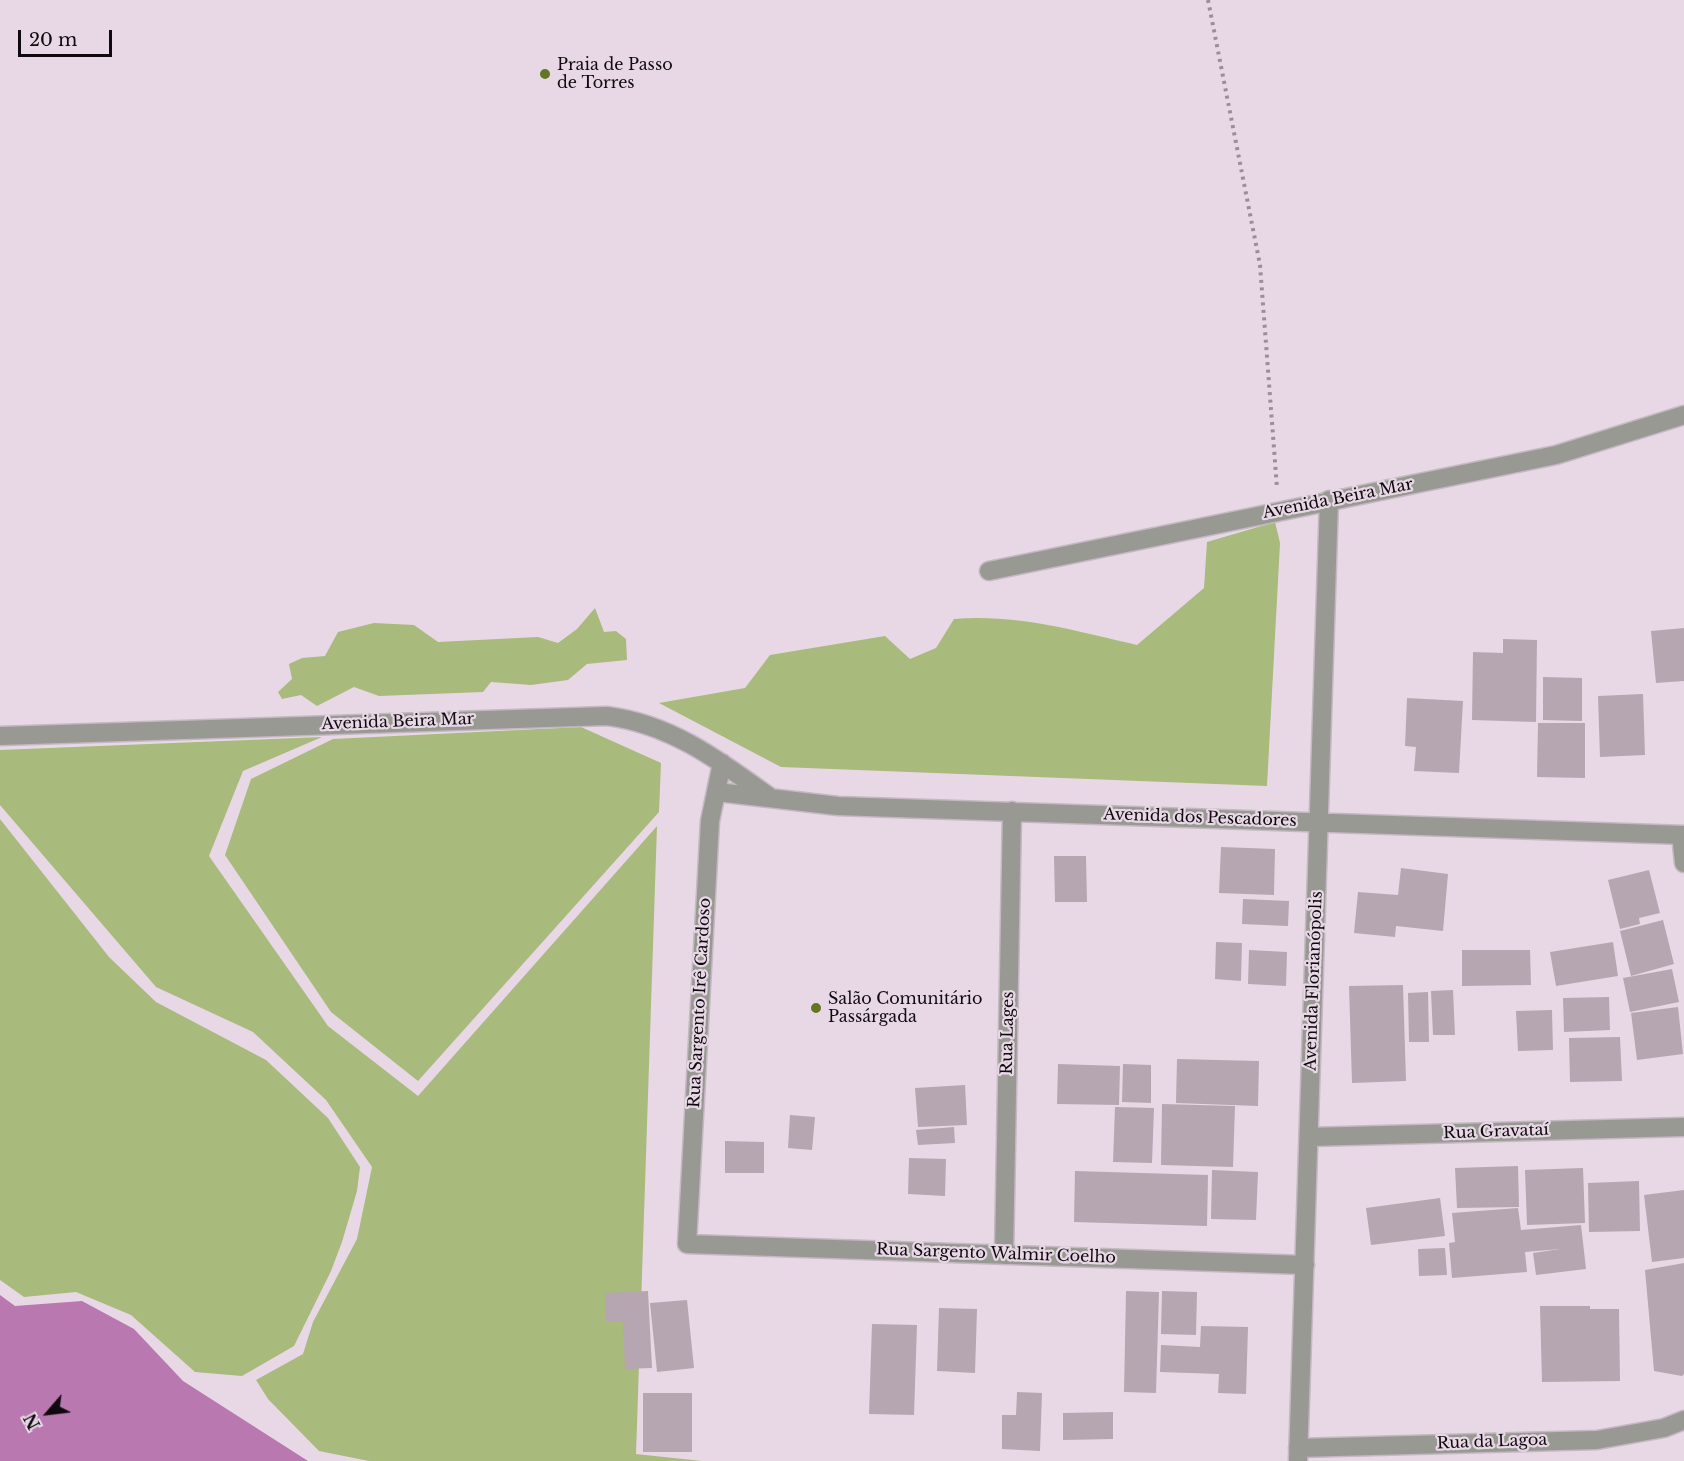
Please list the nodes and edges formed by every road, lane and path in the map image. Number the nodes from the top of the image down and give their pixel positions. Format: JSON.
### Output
{"nodes":[{"id":1,"x":1208,"y":0,"type":"edge"},
{"id":2,"x":1684,"y":415,"type":"edge"},
{"id":3,"x":1329,"y":500,"type":"junction"},
{"id":4,"x":1280,"y":510,"type":"junction"},
{"id":5,"x":989,"y":571,"type":"dead end"},
{"id":6,"x":0,"y":736,"type":"edge"},
{"id":7,"x":722,"y":763,"type":"junction"},
{"id":8,"x":717,"y":792,"type":"junction"},
{"id":9,"x":772,"y":800,"type":"junction"},
{"id":10,"x":1012,"y":811,"type":"junction"},
{"id":11,"x":1320,"y":822,"type":"junction"},
{"id":12,"x":1682,"y":835,"type":"edge"},
{"id":13,"x":1684,"y":864,"type":"edge"},
{"id":14,"x":1684,"y":1127,"type":"edge"},
{"id":15,"x":1309,"y":1137,"type":"junction"},
{"id":16,"x":687,"y":1244,"type":"joint"},
{"id":17,"x":1004,"y":1255,"type":"junction"},
{"id":18,"x":1305,"y":1265,"type":"junction"},
{"id":19,"x":1684,"y":1420,"type":"edge"},
{"id":20,"x":1298,"y":1455,"type":"edge"}],
"edges":[{"from":1,"to":4,"type":"path"},
{"from":2,"to":3,"type":"street","name":"Avenida Beira Mar"},
{"from":3,"to":4,"type":"street","name":"Avenida Beira Mar"},
{"from":3,"to":11,"type":"street","name":"Avenida Florianópolis"},
{"from":4,"to":5,"type":"street","name":"Avenida Beira Mar"},
{"from":6,"to":7,"type":"street","name":"Avenida Beira Mar"},
{"from":7,"to":8,"type":"street","name":"Rua Sargento Irê Cardoso"},
{"from":7,"to":9,"type":"street","name":"Avenida Beira Mar"},
{"from":8,"to":9,"type":"street","name":"Avenida dos Pescadores"},
{"from":8,"to":16,"type":"street","name":"Rua Sargento Irê Cardoso"},
{"from":9,"to":10,"type":"street","name":"Avenida dos Pescadores"},
{"from":10,"to":11,"type":"street","name":"Avenida dos Pescadores"},
{"from":10,"to":17,"type":"street","name":"Rua Lages"},
{"from":11,"to":12,"type":"street","name":"Avenida dos Pescadores"},
{"from":11,"to":15,"type":"street","name":"Avenida Florianópolis"},
{"from":12,"to":13,"type":"street"},
{"from":14,"to":15,"type":"street","name":"Rua Gravataí"},
{"from":15,"to":18,"type":"street","name":"Avenida Florianópolis"},
{"from":16,"to":17,"type":"street","name":"Rua Sargento Walmir Coelho"},
{"from":17,"to":18,"type":"street","name":"Rua Sargento Walmir Coelho"},
{"from":18,"to":20,"type":"street","name":"Avenida Florianópolis"},
{"from":19,"to":20,"type":"street","name":"Rua da Lagoa"}]}
